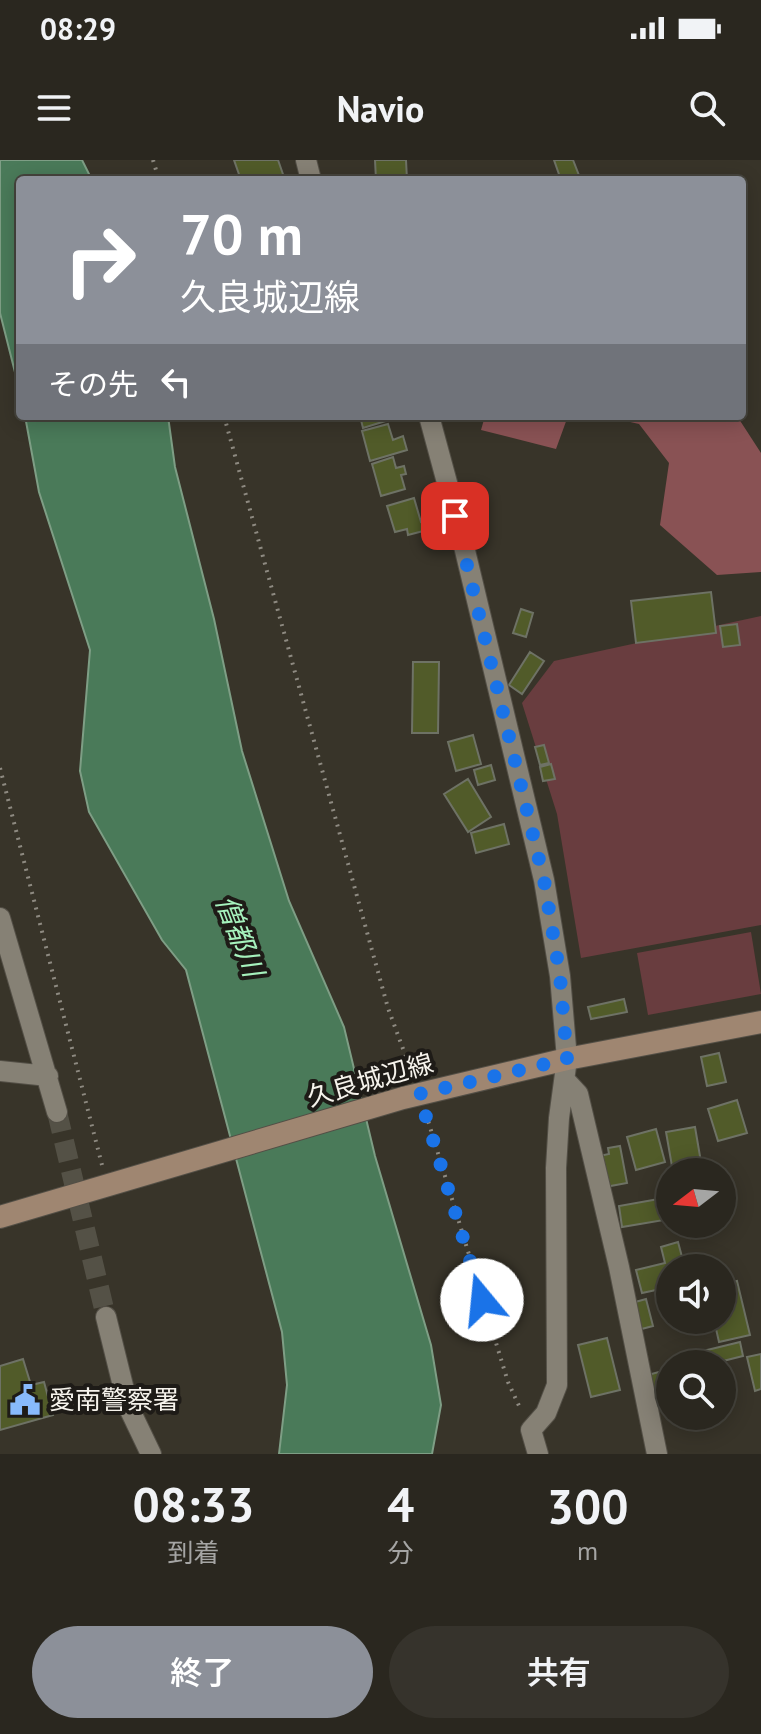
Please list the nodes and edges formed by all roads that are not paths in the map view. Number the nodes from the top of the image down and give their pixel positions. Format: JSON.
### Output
{"nodes":[{"id":1,"x":430,"y":420,"type":"edge"},
{"id":2,"x":0,"y":918,"type":"edge"},
{"id":3,"x":761,"y":1022,"type":"edge"},
{"id":4,"x":566,"y":1070,"type":"junction"},
{"id":5,"x":0,"y":1071,"type":"edge"},
{"id":6,"x":48,"y":1076,"type":"junction"},
{"id":7,"x":57,"y":1112,"type":"tunnel mouth"},
{"id":8,"x":0,"y":1217,"type":"edge"},
{"id":9,"x":106,"y":1317,"type":"tunnel mouth"},
{"id":10,"x":151,"y":1454,"type":"edge"},
{"id":11,"x":538,"y":1454,"type":"edge"},
{"id":12,"x":657,"y":1454,"type":"edge"}],
"edges":[{"from":1,"to":4,"type":"street"},
{"from":2,"to":6,"type":"street"},
{"from":3,"to":4,"type":"main road","name":"久良城辺線"},
{"from":4,"to":8,"type":"main road","name":"久良城辺線"},
{"from":4,"to":11,"type":"street"},
{"from":4,"to":12,"type":"street"},
{"from":5,"to":6,"type":"street"},
{"from":6,"to":7,"type":"street"},
{"from":9,"to":10,"type":"street"}]}
